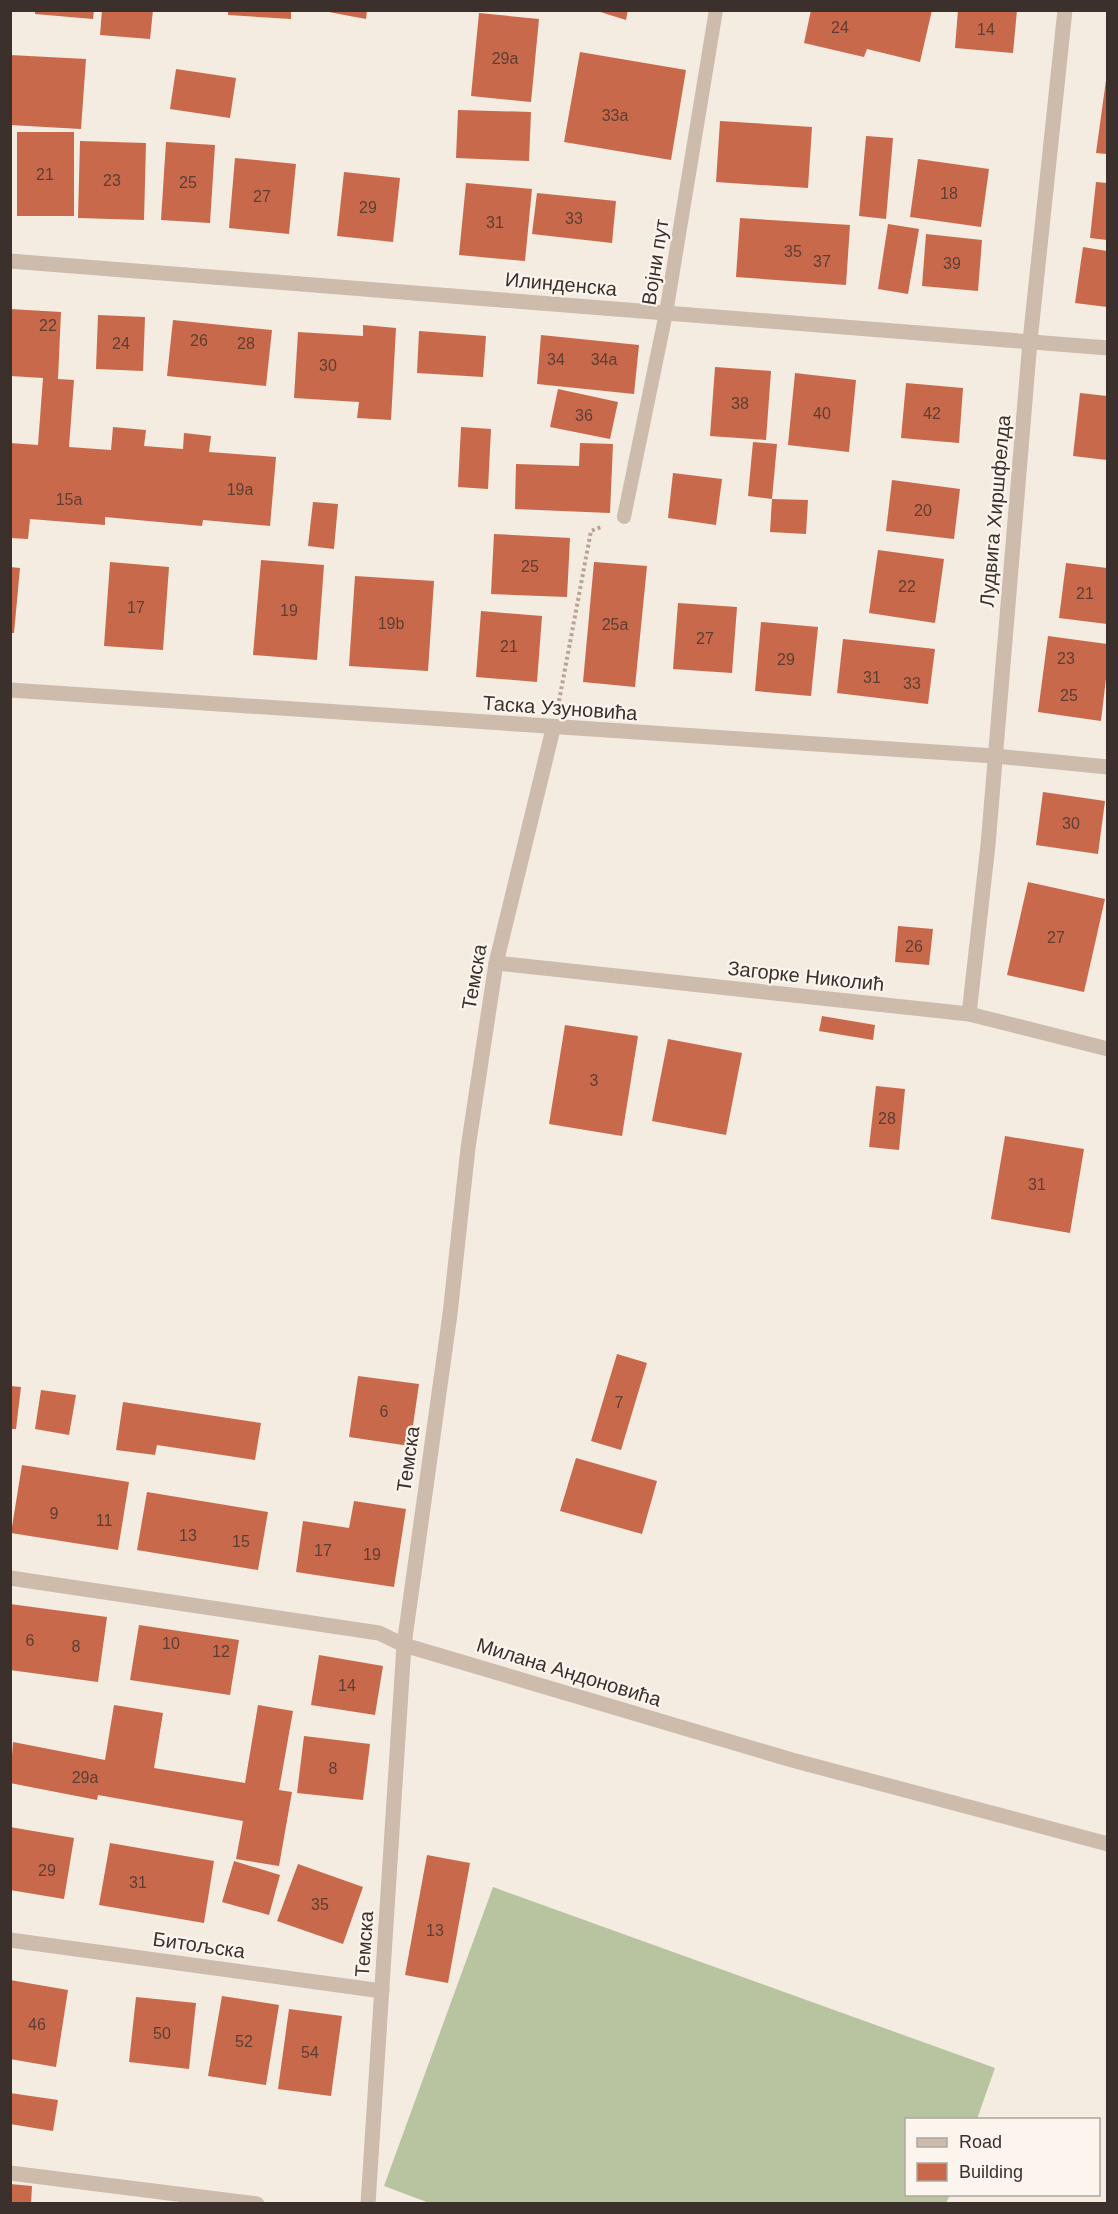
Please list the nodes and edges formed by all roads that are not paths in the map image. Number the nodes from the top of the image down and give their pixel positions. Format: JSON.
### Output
{"nodes":[{"id":1,"x":716,"y":10,"type":"edge"},
{"id":2,"x":1065,"y":10,"type":"edge"},
{"id":3,"x":10,"y":261,"type":"edge"},
{"id":4,"x":666,"y":313,"type":"junction"},
{"id":5,"x":1030,"y":341,"type":"junction"},
{"id":6,"x":1107,"y":348,"type":"edge"},
{"id":7,"x":624,"y":518,"type":"road end"},
{"id":8,"x":10,"y":690,"type":"edge"},
{"id":9,"x":553,"y":729,"type":"junction"},
{"id":10,"x":995,"y":756,"type":"junction"},
{"id":11,"x":1107,"y":767,"type":"edge"},
{"id":12,"x":496,"y":963,"type":"junction"},
{"id":13,"x":969,"y":1014,"type":"junction"},
{"id":14,"x":1107,"y":1048,"type":"edge"},
{"id":15,"x":10,"y":1578,"type":"edge"},
{"id":16,"x":404,"y":1644,"type":"junction"},
{"id":17,"x":1107,"y":1844,"type":"edge"},
{"id":18,"x":10,"y":1940,"type":"edge"},
{"id":19,"x":382,"y":1991,"type":"junction"},
{"id":20,"x":10,"y":2173,"type":"edge"},
{"id":21,"x":257,"y":2204,"type":"edge"},
{"id":22,"x":368,"y":2204,"type":"edge"}],
"edges":[{"from":1,"to":4,"type":"lane","name":"Војни пут"},
{"from":2,"to":5,"type":"street","name":"Лудвига Хиршфелда"},
{"from":3,"to":4,"type":"street","name":"Илинденска"},
{"from":4,"to":5,"type":"street","name":"Илинденска"},
{"from":4,"to":7,"type":"lane","name":"Војни пут"},
{"from":5,"to":6,"type":"street","name":"Илинденска"},
{"from":5,"to":10,"type":"street","name":"Лудвига Хиршфелда"},
{"from":8,"to":9,"type":"street","name":"Таска Узуновића"},
{"from":9,"to":10,"type":"street","name":"Таска Узуновића"},
{"from":9,"to":12,"type":"street","name":"Темска"},
{"from":10,"to":11,"type":"street","name":"Таска Узуновића"},
{"from":10,"to":13,"type":"street","name":"Лудвига Хиршфелда"},
{"from":12,"to":13,"type":"street","name":"Загорке Николић"},
{"from":12,"to":16,"type":"street","name":"Темска"},
{"from":13,"to":14,"type":"street","name":"Загорке Николић"},
{"from":15,"to":16,"type":"street","name":"Милана Андоновића"},
{"from":16,"to":17,"type":"street","name":"Милана Андоновића"},
{"from":16,"to":19,"type":"street","name":"Темска"},
{"from":18,"to":19,"type":"street","name":"Битољска"},
{"from":19,"to":22,"type":"street","name":"Темска"},
{"from":20,"to":21,"type":"street"}]}
